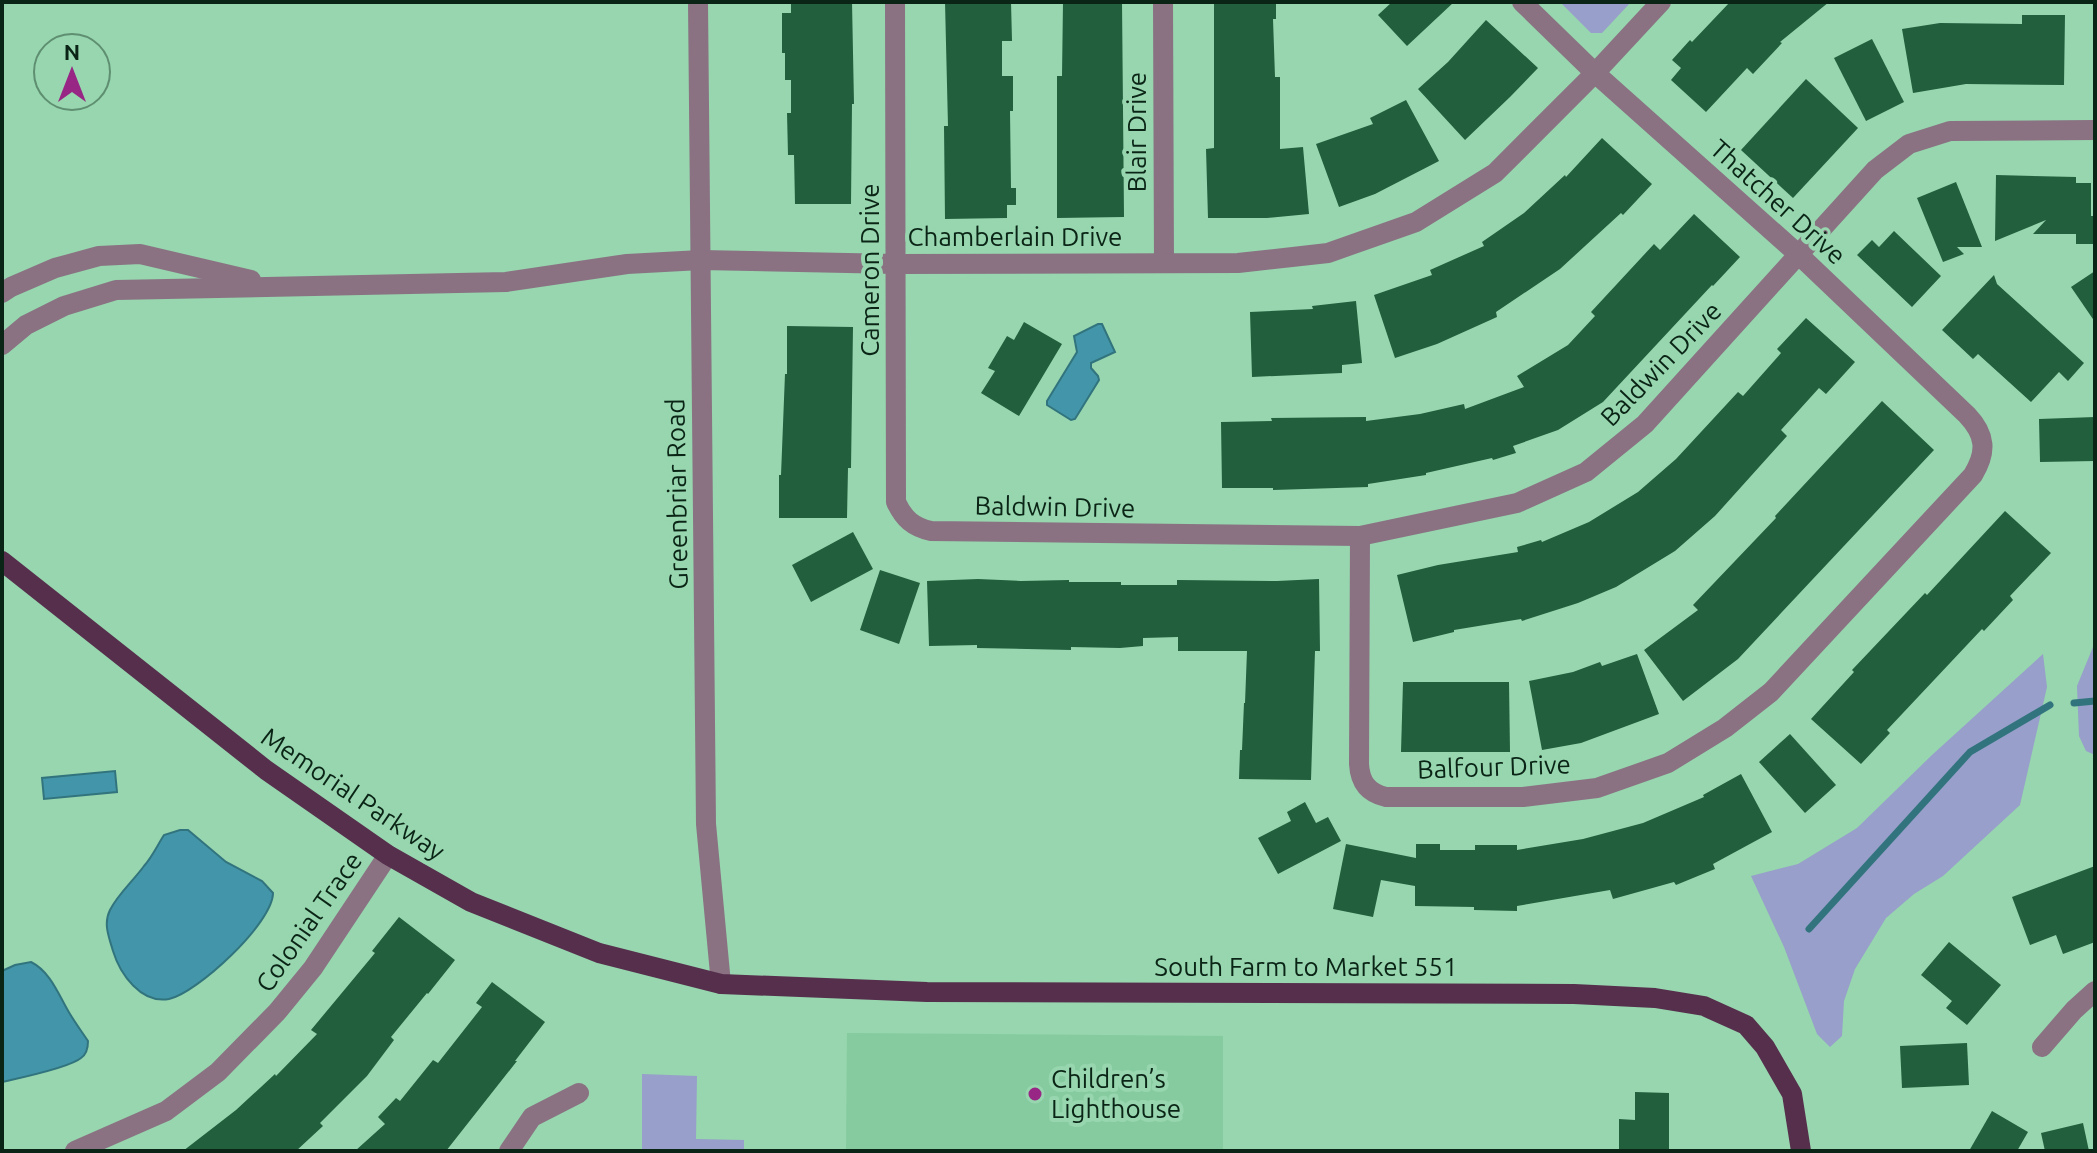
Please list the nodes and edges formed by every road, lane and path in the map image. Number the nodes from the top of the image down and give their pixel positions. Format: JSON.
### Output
{"nodes":[{"id":1,"x":698,"y":2,"type":"edge"},
{"id":2,"x":895,"y":2,"type":"edge"},
{"id":3,"x":1163,"y":2,"type":"edge"},
{"id":4,"x":1522,"y":2,"type":"edge"},
{"id":5,"x":1661,"y":2,"type":"edge"},
{"id":6,"x":1595,"y":73,"type":"junction"},
{"id":7,"x":2095,"y":130,"type":"edge"},
{"id":8,"x":1799,"y":255,"type":"junction"},
{"id":9,"x":701,"y":260,"type":"junction"},
{"id":10,"x":1164,"y":263,"type":"junction"},
{"id":11,"x":896,"y":264,"type":"junction"},
{"id":12,"x":278,"y":286,"type":"junction"},
{"id":13,"x":2,"y":293,"type":"edge"},
{"id":14,"x":2,"y":345,"type":"edge"},
{"id":15,"x":1983,"y":451,"type":"joint"},
{"id":16,"x":919,"y":528,"type":"joint"},
{"id":17,"x":1360,"y":536,"type":"junction"},
{"id":18,"x":2,"y":561,"type":"edge"},
{"id":19,"x":388,"y":855,"type":"junction"},
{"id":20,"x":721,"y":984,"type":"junction"},
{"id":21,"x":2095,"y":991,"type":"edge"},
{"id":22,"x":2042,"y":1047,"type":"dead end"},
{"id":23,"x":579,"y":1093,"type":"dead end"},
{"id":24,"x":75,"y":1151,"type":"edge"},
{"id":25,"x":509,"y":1151,"type":"edge"},
{"id":26,"x":1801,"y":1151,"type":"edge"}],
"edges":[{"from":1,"to":9,"type":"street","name":"Greenbriar Road"},
{"from":2,"to":11,"type":"street","name":"Cameron Drive"},
{"from":3,"to":10,"type":"street","name":"Blair Drive"},
{"from":4,"to":6,"type":"street","name":"Thatcher Drive"},
{"from":5,"to":6,"type":"street","name":"Chamberlain Drive"},
{"from":6,"to":8,"type":"street","name":"Thatcher Drive"},
{"from":6,"to":10,"type":"street","name":"Chamberlain Drive"},
{"from":7,"to":8,"type":"street","name":"Baldwin Drive"},
{"from":8,"to":15,"type":"street","name":"Thatcher Drive"},
{"from":8,"to":17,"type":"street","name":"Baldwin Drive"},
{"from":9,"to":11,"type":"street","name":"Chamberlain Drive"},
{"from":9,"to":12,"type":"street","name":"Chamberlain Drive"},
{"from":9,"to":20,"type":"street","name":"Greenbriar Road"},
{"from":10,"to":11,"type":"street","name":"Chamberlain Drive"},
{"from":11,"to":16,"type":"street","name":"Cameron Drive"},
{"from":12,"to":13,"type":"street","name":"Chamberlain Drive"},
{"from":12,"to":14,"type":"street","name":"Chamberlain Drive"},
{"from":15,"to":17,"type":"street","name":"Balfour Drive"},
{"from":16,"to":17,"type":"street","name":"Baldwin Drive"},
{"from":18,"to":19,"type":"main road","name":"Memorial Parkway"},
{"from":19,"to":20,"type":"main road","name":"Memorial Parkway"},
{"from":19,"to":24,"type":"street","name":"Colonial Trace"},
{"from":20,"to":26,"type":"main road","name":"South Farm to Market 551"},
{"from":21,"to":22,"type":"street"},
{"from":23,"to":25,"type":"street"}]}
